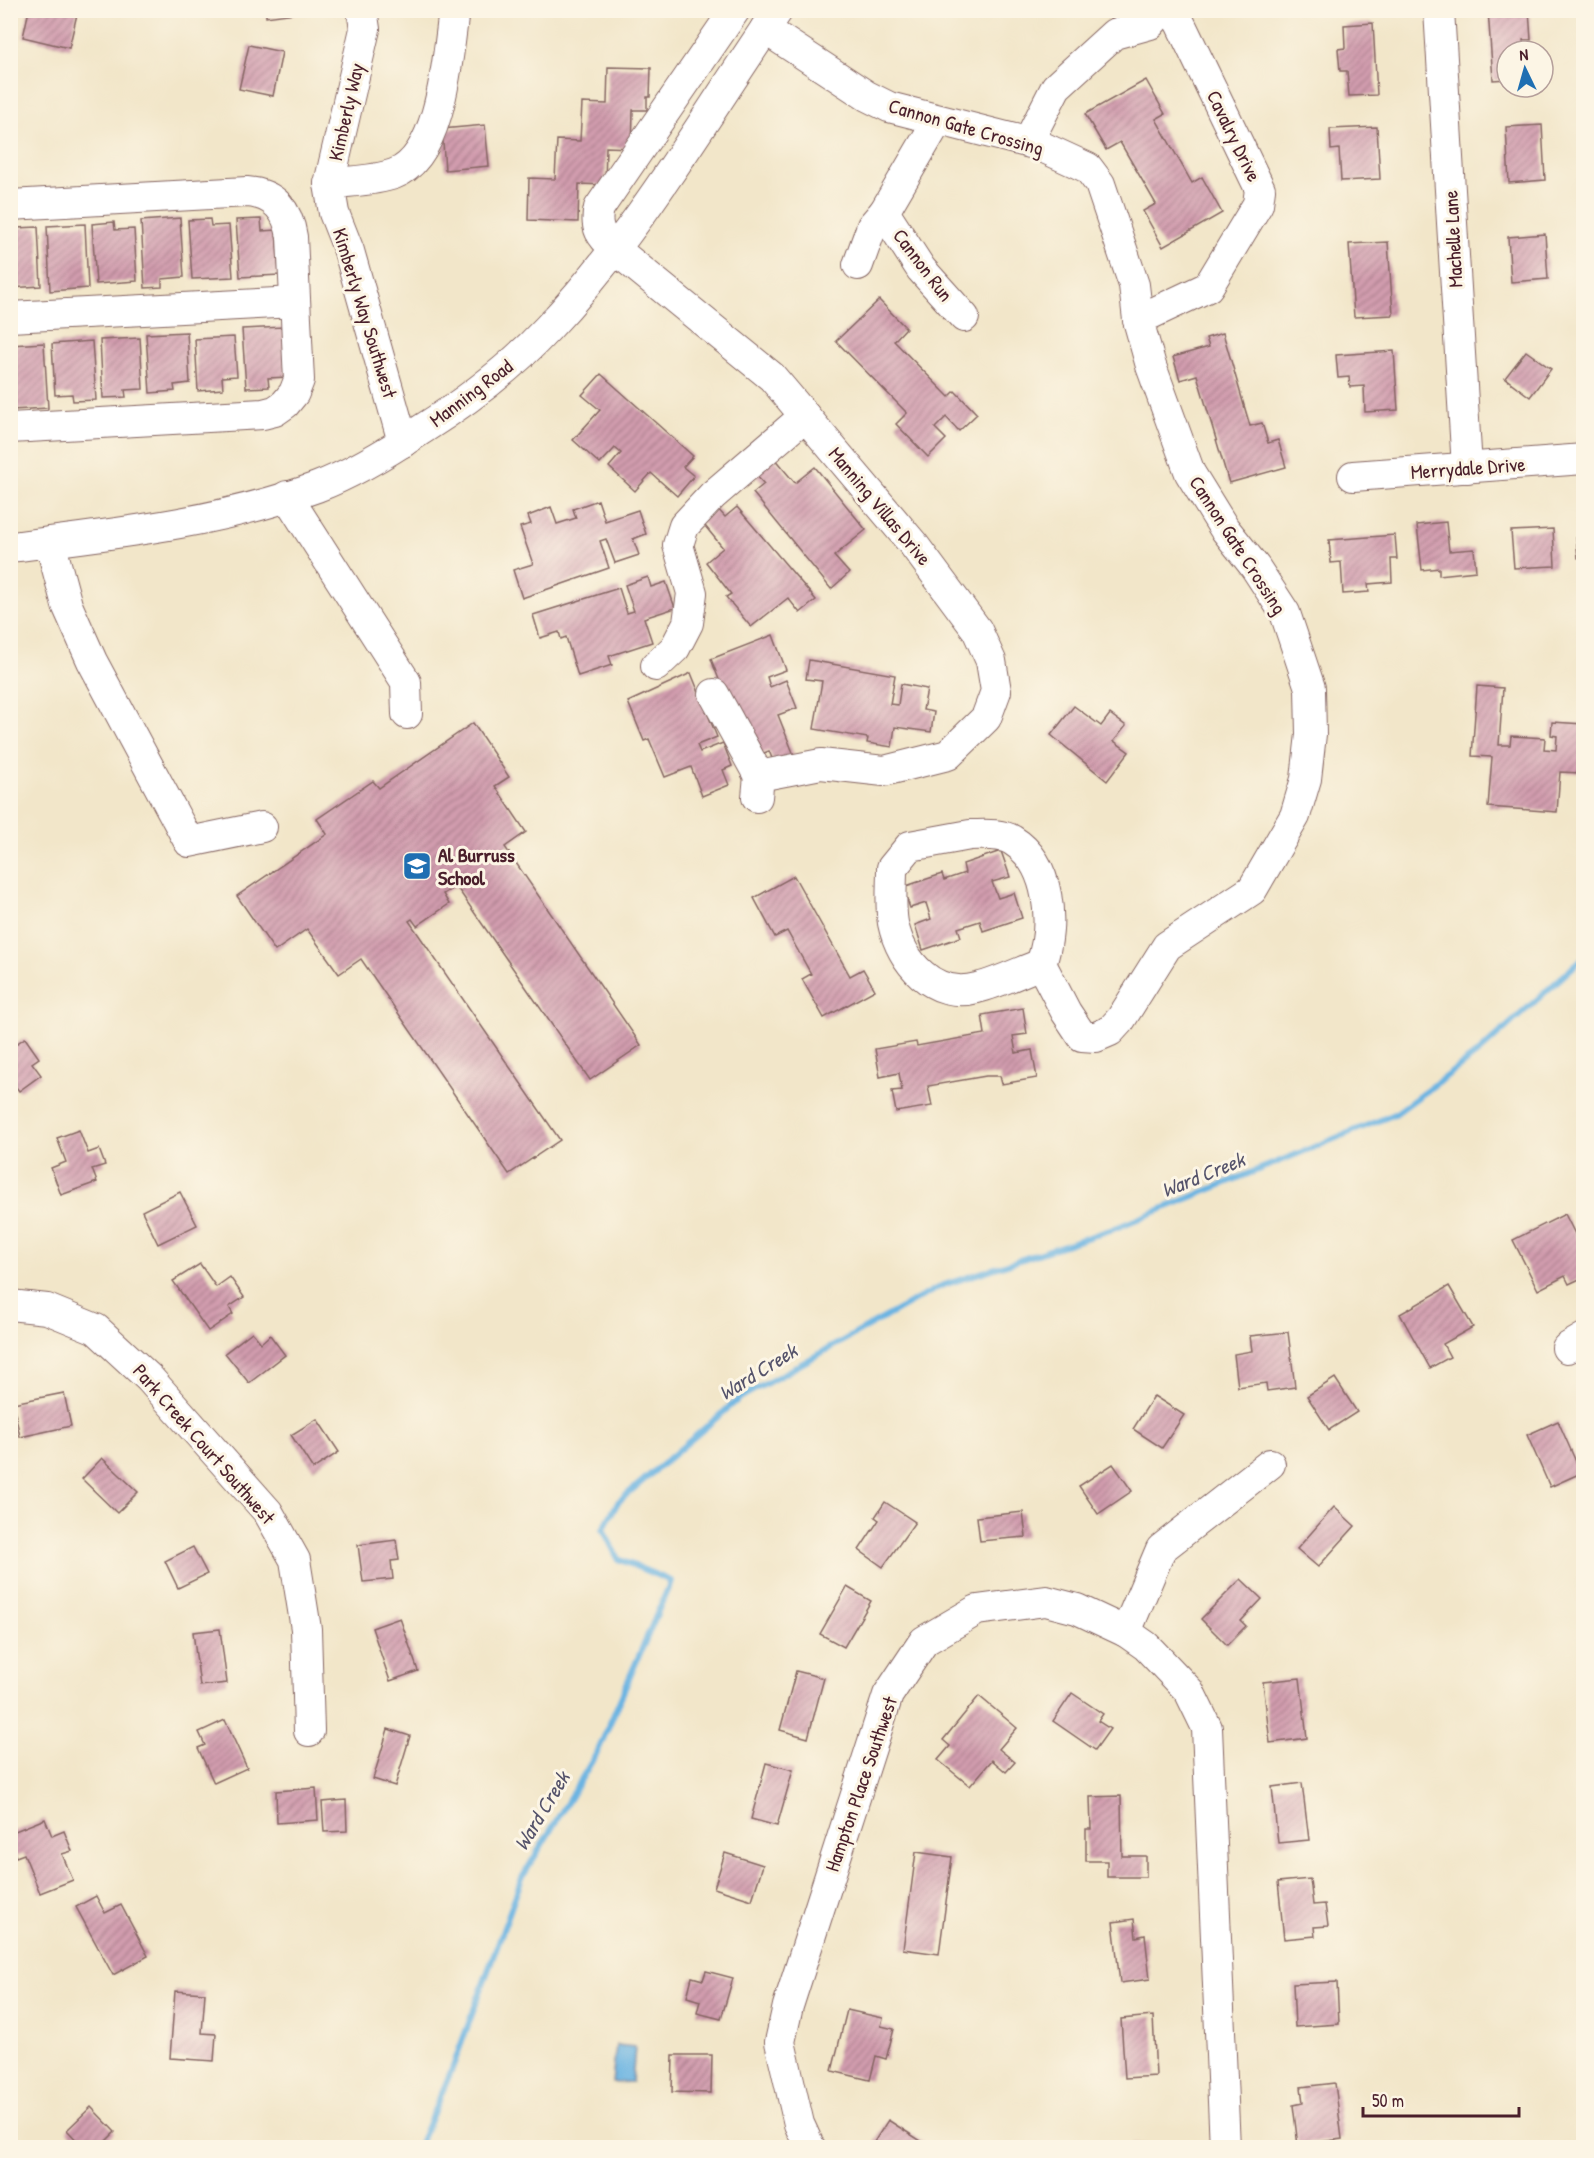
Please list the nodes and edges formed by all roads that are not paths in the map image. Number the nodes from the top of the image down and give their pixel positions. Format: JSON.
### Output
{"nodes":[{"id":1,"x":362,"y":10,"type":"edge"},
{"id":2,"x":454,"y":10,"type":"edge"},
{"id":3,"x":735,"y":10,"type":"edge"},
{"id":4,"x":1162,"y":10,"type":"edge"},
{"id":5,"x":1171,"y":10,"type":"edge"},
{"id":6,"x":1439,"y":10,"type":"edge"},
{"id":7,"x":771,"y":20,"type":"edge"},
{"id":8,"x":701,"y":59,"type":"junction"},
{"id":9,"x":730,"y":81,"type":"junction"},
{"id":10,"x":938,"y":120,"type":"junction"},
{"id":11,"x":1028,"y":142,"type":"junction"},
{"id":12,"x":329,"y":184,"type":"junction"},
{"id":13,"x":10,"y":205,"type":"edge"},
{"id":14,"x":884,"y":212,"type":"junction"},
{"id":15,"x":616,"y":250,"type":"junction"},
{"id":16,"x":858,"y":265,"type":"dead end"},
{"id":17,"x":295,"y":302,"type":"junction"},
{"id":18,"x":964,"y":317,"type":"dead end"},
{"id":19,"x":10,"y":318,"type":"edge"},
{"id":20,"x":1138,"y":320,"type":"junction"},
{"id":21,"x":805,"y":416,"type":"junction"},
{"id":22,"x":10,"y":428,"type":"edge"},
{"id":23,"x":403,"y":442,"type":"junction"},
{"id":24,"x":1584,"y":459,"type":"edge"},
{"id":25,"x":1467,"y":468,"type":"junction"},
{"id":26,"x":1353,"y":476,"type":"dead end"},
{"id":27,"x":287,"y":496,"type":"junction"},
{"id":28,"x":50,"y":542,"type":"junction"},
{"id":29,"x":10,"y":548,"type":"edge"},
{"id":30,"x":656,"y":666,"type":"dead end"},
{"id":31,"x":714,"y":694,"type":"dead end"},
{"id":32,"x":407,"y":714,"type":"dead end"},
{"id":33,"x":262,"y":827,"type":"dead end"},
{"id":34,"x":1041,"y":964,"type":"junction"},
{"id":35,"x":10,"y":1305,"type":"edge"},
{"id":36,"x":1270,"y":1464,"type":"dead end"},
{"id":37,"x":1126,"y":1632,"type":"junction"},
{"id":38,"x":309,"y":1731,"type":"dead end"},
{"id":39,"x":810,"y":2148,"type":"edge"},
{"id":40,"x":1225,"y":2148,"type":"edge"}],
"edges":[{"from":1,"to":12,"type":"street","name":"Kimberly Way"},
{"from":2,"to":12,"type":"street","name":"Kimberly Way"},
{"from":3,"to":8,"type":"street","name":"Manning Villas Drive"},
{"from":4,"to":11,"type":"street"},
{"from":5,"to":20,"type":"street","name":"Cavalry Drive"},
{"from":6,"to":25,"type":"street","name":"Machelle Lane"},
{"from":7,"to":9,"type":"street","name":"Manning Road"},
{"from":7,"to":10,"type":"street","name":"Cannon Gate Crossing"},
{"from":8,"to":9,"type":"street"},
{"from":8,"to":15,"type":"street","name":"Manning Villas Drive"},
{"from":9,"to":15,"type":"street","name":"Manning Road"},
{"from":10,"to":11,"type":"street","name":"Cannon Gate Crossing"},
{"from":10,"to":14,"type":"street","name":"Cannon Run"},
{"from":11,"to":20,"type":"street","name":"Cannon Gate Crossing"},
{"from":12,"to":23,"type":"street","name":"Kimberly Way Southwest"},
{"from":13,"to":17,"type":"street"},
{"from":14,"to":16,"type":"street","name":"Cannon Run"},
{"from":14,"to":18,"type":"street","name":"Cannon Run"},
{"from":15,"to":21,"type":"street","name":"Manning Villas Drive"},
{"from":15,"to":23,"type":"street","name":"Manning Road"},
{"from":17,"to":19,"type":"street"},
{"from":17,"to":22,"type":"street"},
{"from":20,"to":34,"type":"street","name":"Cannon Gate Crossing"},
{"from":21,"to":30,"type":"street"},
{"from":21,"to":31,"type":"street","name":"Manning Villas Drive"},
{"from":23,"to":27,"type":"street","name":"Manning Road"},
{"from":24,"to":25,"type":"street","name":"Merrydale Drive"},
{"from":25,"to":26,"type":"street","name":"Merrydale Drive"},
{"from":27,"to":28,"type":"street","name":"Manning Road"},
{"from":27,"to":32,"type":"street"},
{"from":28,"to":29,"type":"street","name":"Manning Road"},
{"from":28,"to":33,"type":"street"},
{"from":34,"to":34,"type":"street"},
{"from":35,"to":38,"type":"street","name":"Park Creek Court Southwest"},
{"from":36,"to":37,"type":"street"},
{"from":37,"to":39,"type":"street","name":"Hampton Place Southwest"},
{"from":37,"to":40,"type":"street","name":"Hampton Place Southwest"}]}
